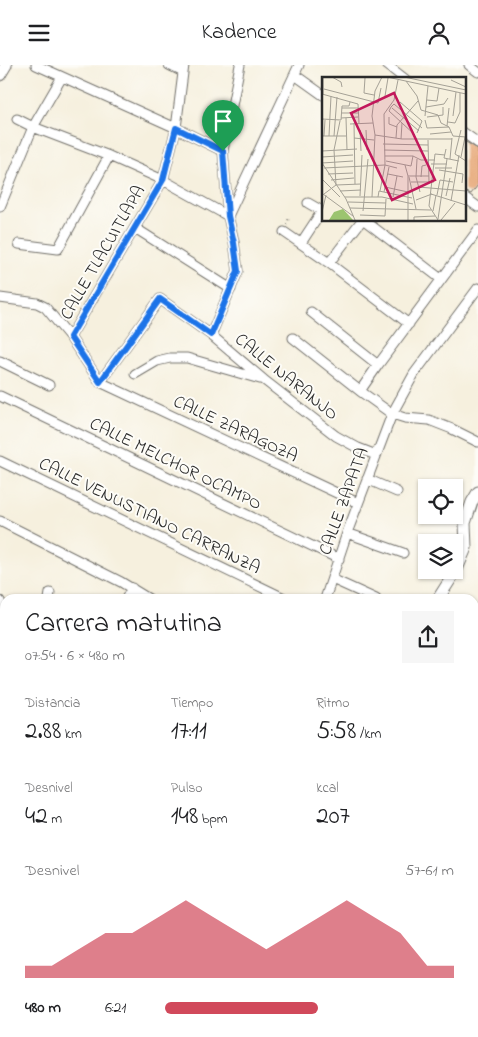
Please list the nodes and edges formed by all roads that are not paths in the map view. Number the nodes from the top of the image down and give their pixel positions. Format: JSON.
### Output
{"nodes":[{"id":1,"x":6,"y":65,"type":"edge"},
{"id":2,"x":36,"y":65,"type":"edge"},
{"id":3,"x":169,"y":65,"type":"edge"},
{"id":4,"x":240,"y":65,"type":"edge"},
{"id":5,"x":299,"y":65,"type":"edge"},
{"id":6,"x":387,"y":65,"type":"edge"},
{"id":7,"x":469,"y":65,"type":"edge"},
{"id":8,"x":184,"y":69,"type":"edge"},
{"id":9,"x":478,"y":73,"type":"edge"},
{"id":10,"x":0,"y":75,"type":"edge"},
{"id":11,"x":295,"y":75,"type":"junction"},
{"id":12,"x":62,"y":77,"type":"junction"},
{"id":13,"x":402,"y":77,"type":"edge"},
{"id":14,"x":322,"y":94,"type":"edge"},
{"id":15,"x":17,"y":119,"type":"dead end"},
{"id":16,"x":33,"y":127,"type":"junction"},
{"id":17,"x":176,"y":128,"type":"junction"},
{"id":18,"x":466,"y":134,"type":"edge"},
{"id":19,"x":478,"y":143,"type":"edge"},
{"id":20,"x":223,"y":151,"type":"junction"},
{"id":21,"x":108,"y":156,"type":"junction"},
{"id":22,"x":163,"y":180,"type":"junction"},
{"id":23,"x":466,"y":198,"type":"edge"},
{"id":24,"x":308,"y":203,"type":"dead end"},
{"id":25,"x":0,"y":207,"type":"edge"},
{"id":26,"x":478,"y":207,"type":"edge"},
{"id":27,"x":322,"y":212,"type":"edge"},
{"id":28,"x":228,"y":216,"type":"junction"},
{"id":29,"x":362,"y":221,"type":"edge"},
{"id":30,"x":364,"y":221,"type":"edge"},
{"id":31,"x":135,"y":228,"type":"junction"},
{"id":32,"x":478,"y":230,"type":"edge"},
{"id":33,"x":284,"y":232,"type":"dead end"},
{"id":34,"x":301,"y":243,"type":"junction"},
{"id":35,"x":19,"y":244,"type":"dead end"},
{"id":36,"x":329,"y":263,"type":"junction"},
{"id":37,"x":441,"y":279,"type":"junction"},
{"id":38,"x":478,"y":288,"type":"edge"},
{"id":39,"x":231,"y":289,"type":"junction"},
{"id":40,"x":0,"y":298,"type":"edge"},
{"id":41,"x":311,"y":312,"type":"dead end"},
{"id":42,"x":408,"y":324,"type":"junction"},
{"id":43,"x":211,"y":335,"type":"junction"},
{"id":44,"x":70,"y":337,"type":"junction"},
{"id":45,"x":293,"y":338,"type":"dead end"},
{"id":46,"x":0,"y":361,"type":"edge"},
{"id":47,"x":378,"y":365,"type":"junction"},
{"id":48,"x":134,"y":374,"type":"dead end"},
{"id":49,"x":264,"y":380,"type":"junction"},
{"id":50,"x":100,"y":382,"type":"junction"},
{"id":51,"x":49,"y":385,"type":"dead end"},
{"id":52,"x":360,"y":391,"type":"junction"},
{"id":53,"x":0,"y":396,"type":"edge"},
{"id":54,"x":392,"y":414,"type":"junction"},
{"id":55,"x":478,"y":442,"type":"edge"},
{"id":56,"x":376,"y":455,"type":"junction"},
{"id":57,"x":0,"y":461,"type":"edge"},
{"id":58,"x":367,"y":479,"type":"junction"},
{"id":59,"x":478,"y":492,"type":"edge"},
{"id":60,"x":397,"y":493,"type":"dead end"},
{"id":61,"x":358,"y":503,"type":"junction"},
{"id":62,"x":0,"y":521,"type":"edge"},
{"id":63,"x":347,"y":533,"type":"junction"},
{"id":64,"x":404,"y":553,"type":"dead end"},
{"id":65,"x":339,"y":559,"type":"junction"},
{"id":66,"x":332,"y":579,"type":"junction"},
{"id":67,"x":132,"y":589,"type":"junction"},
{"id":68,"x":129,"y":594,"type":"edge"},
{"id":69,"x":141,"y":594,"type":"edge"},
{"id":70,"x":276,"y":594,"type":"edge"},
{"id":71,"x":327,"y":594,"type":"edge"},
{"id":72,"x":365,"y":594,"type":"edge"},
{"id":73,"x":441,"y":594,"type":"edge"}],
"edges":[{"from":1,"to":10,"type":"street"},
{"from":2,"to":12,"type":"street"},
{"from":3,"to":8,"type":"street"},
{"from":4,"to":20,"type":"street"},
{"from":5,"to":11,"type":"street"},
{"from":6,"to":13,"type":"street"},
{"from":7,"to":9,"type":"street"},
{"from":8,"to":17,"type":"street","name":"CALLE TLACUITLAPA"},
{"from":11,"to":14,"type":"street"},
{"from":11,"to":28,"type":"street"},
{"from":12,"to":16,"type":"street"},
{"from":12,"to":17,"type":"street"},
{"from":15,"to":16,"type":"street"},
{"from":16,"to":21,"type":"street"},
{"from":16,"to":25,"type":"street"},
{"from":17,"to":20,"type":"street"},
{"from":17,"to":22,"type":"street","name":"CALLE TLACUITLAPA"},
{"from":18,"to":19,"type":"street"},
{"from":20,"to":28,"type":"street"},
{"from":21,"to":22,"type":"street"},
{"from":21,"to":35,"type":"street"},
{"from":22,"to":28,"type":"street"},
{"from":22,"to":31,"type":"street","name":"CALLE TLACUITLAPA"},
{"from":23,"to":26,"type":"street"},
{"from":24,"to":27,"type":"street"},
{"from":27,"to":34,"type":"street"},
{"from":28,"to":39,"type":"street"},
{"from":29,"to":36,"type":"street"},
{"from":30,"to":37,"type":"street"},
{"from":31,"to":39,"type":"street"},
{"from":31,"to":44,"type":"street","name":"CALLE TLACUITLAPA"},
{"from":32,"to":37,"type":"street"},
{"from":33,"to":34,"type":"street"},
{"from":34,"to":36,"type":"street"},
{"from":36,"to":42,"type":"street"},
{"from":37,"to":42,"type":"street"},
{"from":38,"to":54,"type":"street","name":"CALLE ZAPATA"},
{"from":39,"to":43,"type":"street"},
{"from":40,"to":44,"type":"street"},
{"from":41,"to":47,"type":"street"},
{"from":42,"to":47,"type":"street"},
{"from":43,"to":49,"type":"street","name":"CALLE NARANJO"},
{"from":43,"to":50,"type":"street","name":"CALLE NARANJO"},
{"from":44,"to":50,"type":"street"},
{"from":45,"to":52,"type":"street"},
{"from":46,"to":51,"type":"street"},
{"from":47,"to":52,"type":"street"},
{"from":48,"to":49,"type":"street"},
{"from":49,"to":56,"type":"street","name":"CALLE NARANJO"},
{"from":50,"to":61,"type":"street","name":"CALLE ZARAGOZA"},
{"from":52,"to":54,"type":"street"},
{"from":53,"to":65,"type":"street","name":"CALLE MELCHOR OCAMPO"},
{"from":54,"to":55,"type":"street"},
{"from":54,"to":56,"type":"street","name":"CALLE ZAPATA"},
{"from":56,"to":58,"type":"street","name":"CALLE ZAPATA"},
{"from":57,"to":70,"type":"street","name":"CALLE VENUSTIANO CARRANZA"},
{"from":58,"to":60,"type":"street"},
{"from":58,"to":61,"type":"street","name":"CALLE ZAPATA"},
{"from":59,"to":73,"type":"street"},
{"from":61,"to":63,"type":"street","name":"CALLE ZAPATA"},
{"from":62,"to":67,"type":"street"},
{"from":63,"to":64,"type":"street"},
{"from":63,"to":65,"type":"street","name":"CALLE ZAPATA"},
{"from":65,"to":66,"type":"street","name":"CALLE ZAPATA"},
{"from":66,"to":71,"type":"street","name":"CALLE ZAPATA"},
{"from":66,"to":72,"type":"street"},
{"from":67,"to":68,"type":"street"},
{"from":67,"to":69,"type":"street"}]}
